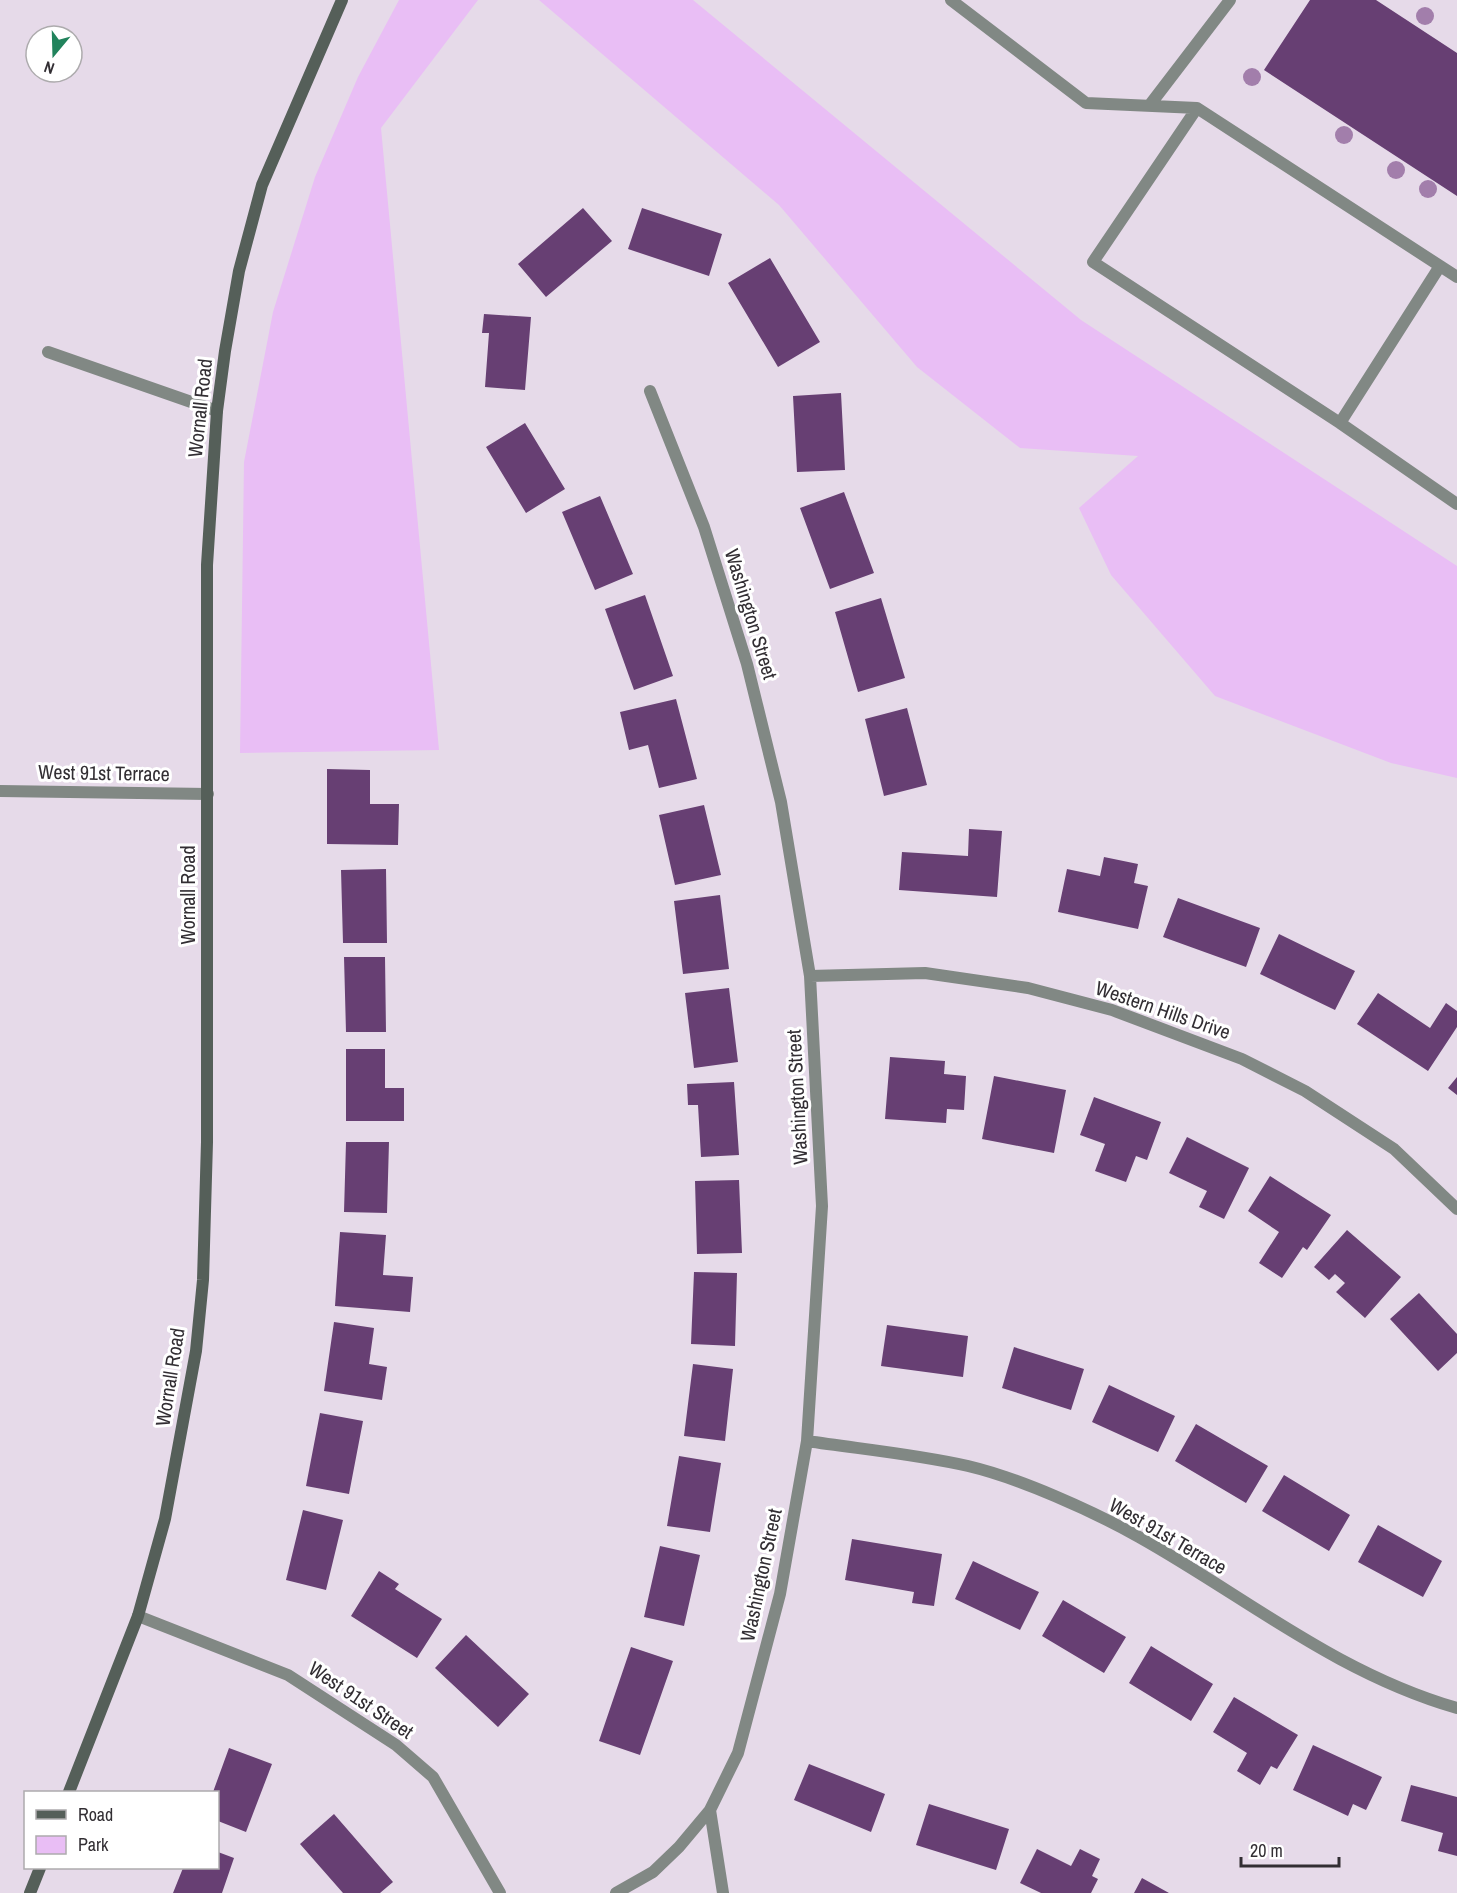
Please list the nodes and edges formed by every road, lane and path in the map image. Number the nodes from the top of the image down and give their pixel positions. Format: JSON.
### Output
{"nodes":[{"id":1,"x":342,"y":0,"type":"edge"},
{"id":2,"x":951,"y":0,"type":"edge"},
{"id":3,"x":1230,"y":0,"type":"edge"},
{"id":4,"x":1149,"y":106,"type":"junction"},
{"id":5,"x":1197,"y":108,"type":"junction"},
{"id":6,"x":1440,"y":266,"type":"junction"},
{"id":7,"x":1457,"y":277,"type":"edge"},
{"id":8,"x":48,"y":352,"type":"dead end"},
{"id":9,"x":650,"y":392,"type":"dead end"},
{"id":10,"x":217,"y":411,"type":"junction"},
{"id":11,"x":1340,"y":423,"type":"junction"},
{"id":12,"x":1457,"y":504,"type":"edge"},
{"id":13,"x":0,"y":791,"type":"edge"},
{"id":14,"x":208,"y":794,"type":"junction"},
{"id":15,"x":810,"y":976,"type":"junction"},
{"id":16,"x":1457,"y":1209,"type":"edge"},
{"id":17,"x":807,"y":1441,"type":"junction"},
{"id":18,"x":138,"y":1616,"type":"junction"},
{"id":19,"x":1457,"y":1708,"type":"edge"},
{"id":20,"x":69,"y":1791,"type":"edge"},
{"id":21,"x":710,"y":1810,"type":"junction"},
{"id":22,"x":40,"y":1869,"type":"edge"},
{"id":23,"x":30,"y":1893,"type":"edge"},
{"id":24,"x":500,"y":1893,"type":"edge"},
{"id":25,"x":616,"y":1893,"type":"edge"},
{"id":26,"x":723,"y":1893,"type":"edge"}],
"edges":[{"from":1,"to":10,"type":"main road","name":"Wornall Road"},
{"from":2,"to":4,"type":"street"},
{"from":3,"to":4,"type":"street"},
{"from":4,"to":5,"type":"street"},
{"from":5,"to":6,"type":"street"},
{"from":5,"to":11,"type":"street"},
{"from":6,"to":7,"type":"street"},
{"from":6,"to":11,"type":"street"},
{"from":8,"to":10,"type":"street"},
{"from":9,"to":15,"type":"street","name":"Washington Street"},
{"from":10,"to":14,"type":"main road","name":"Wornall Road"},
{"from":11,"to":12,"type":"street"},
{"from":13,"to":14,"type":"street","name":"West 91st Terrace"},
{"from":14,"to":18,"type":"main road","name":"Wornall Road"},
{"from":15,"to":16,"type":"street","name":"Western Hills Drive"},
{"from":15,"to":17,"type":"street","name":"Washington Street"},
{"from":17,"to":19,"type":"street","name":"West 91st Terrace"},
{"from":17,"to":21,"type":"street","name":"Washington Street"},
{"from":18,"to":20,"type":"main road","name":"Wornall Road"},
{"from":18,"to":24,"type":"street","name":"West 91st Street"},
{"from":21,"to":25,"type":"street","name":"Washington Street"},
{"from":21,"to":26,"type":"street"},
{"from":22,"to":23,"type":"main road"}]}
